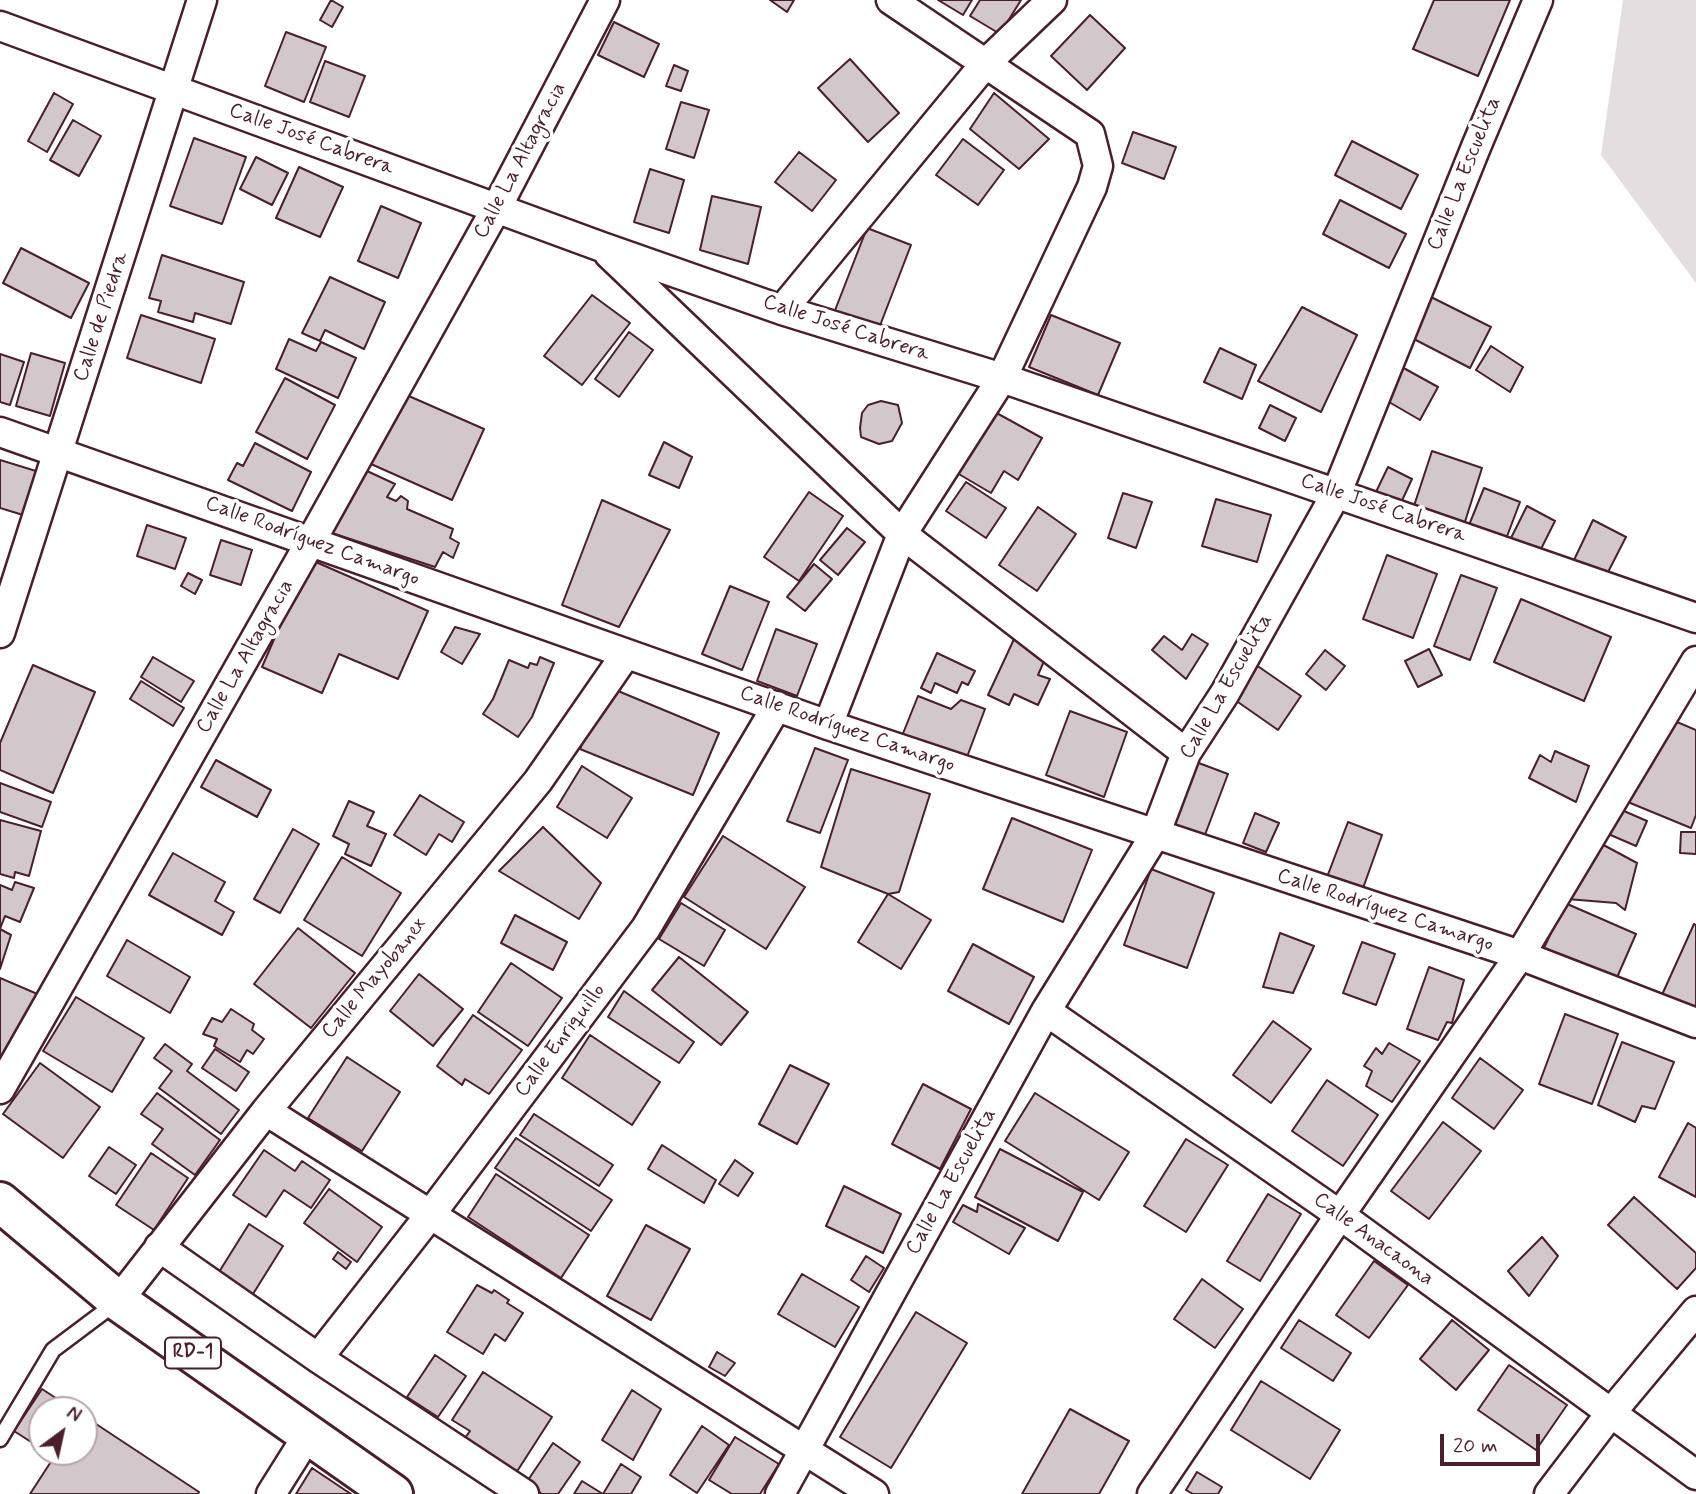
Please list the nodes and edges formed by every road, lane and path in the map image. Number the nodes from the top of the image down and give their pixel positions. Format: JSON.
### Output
{"nodes":[{"id":1,"x":202,"y":0,"type":"edge"},
{"id":2,"x":605,"y":0,"type":"edge"},
{"id":3,"x":891,"y":0,"type":"edge"},
{"id":4,"x":1052,"y":0,"type":"edge"},
{"id":5,"x":1538,"y":0,"type":"edge"},
{"id":6,"x":0,"y":26,"type":"edge"},
{"id":7,"x":985,"y":64,"type":"junction"},
{"id":8,"x":174,"y":89,"type":"junction"},
{"id":9,"x":497,"y":208,"type":"junction"},
{"id":10,"x":602,"y":247,"type":"junction"},
{"id":11,"x":782,"y":310,"type":"junction"},
{"id":12,"x":1002,"y":378,"type":"junction"},
{"id":13,"x":0,"y":432,"type":"edge"},
{"id":14,"x":59,"y":452,"type":"junction"},
{"id":15,"x":1337,"y":492,"type":"junction"},
{"id":16,"x":902,"y":534,"type":"junction"},
{"id":17,"x":312,"y":541,"type":"junction"},
{"id":18,"x":1696,"y":618,"type":"edge"},
{"id":19,"x":0,"y":634,"type":"edge"},
{"id":20,"x":626,"y":654,"type":"junction"},
{"id":21,"x":1696,"y":661,"type":"edge"},
{"id":22,"x":777,"y":706,"type":"junction"},
{"id":23,"x":828,"y":725,"type":"junction"},
{"id":24,"x":1186,"y":752,"type":"junction"},
{"id":25,"x":1155,"y":835,"type":"junction"},
{"id":26,"x":1520,"y":955,"type":"junction"},
{"id":27,"x":1046,"y":1011,"type":"junction"},
{"id":28,"x":1696,"y":1023,"type":"edge"},
{"id":29,"x":0,"y":1089,"type":"edge"},
{"id":30,"x":266,"y":1111,"type":"junction"},
{"id":31,"x":0,"y":1202,"type":"edge"},
{"id":32,"x":430,"y":1215,"type":"junction"},
{"id":33,"x":1339,"y":1215,"type":"junction"},
{"id":34,"x":159,"y":1247,"type":"junction"},
{"id":35,"x":118,"y":1301,"type":"junction"},
{"id":36,"x":1696,"y":1311,"type":"edge"},
{"id":37,"x":318,"y":1358,"type":"junction"},
{"id":38,"x":1610,"y":1414,"type":"junction"},
{"id":39,"x":308,"y":1435,"type":"junction"},
{"id":40,"x":0,"y":1439,"type":"edge"},
{"id":41,"x":805,"y":1451,"type":"junction"},
{"id":42,"x":1696,"y":1475,"type":"edge"},
{"id":43,"x":271,"y":1494,"type":"edge"},
{"id":44,"x":393,"y":1494,"type":"edge"},
{"id":45,"x":524,"y":1494,"type":"edge"},
{"id":46,"x":780,"y":1494,"type":"edge"},
{"id":47,"x":874,"y":1494,"type":"edge"},
{"id":48,"x":1152,"y":1494,"type":"edge"},
{"id":49,"x":1549,"y":1494,"type":"edge"}],
"edges":[{"from":1,"to":8,"type":"street","name":"Calle de Piedra"},
{"from":2,"to":9,"type":"street","name":"Calle La Altagracia"},
{"from":3,"to":7,"type":"street"},
{"from":4,"to":7,"type":"street"},
{"from":5,"to":15,"type":"street","name":"Calle La Escuelita"},
{"from":6,"to":8,"type":"street","name":"Calle José Cabrera"},
{"from":7,"to":11,"type":"street"},
{"from":7,"to":12,"type":"street"},
{"from":8,"to":9,"type":"street","name":"Calle José Cabrera"},
{"from":8,"to":14,"type":"street","name":"Calle de Piedra"},
{"from":9,"to":10,"type":"street","name":"Calle José Cabrera"},
{"from":9,"to":17,"type":"street","name":"Calle La Altagracia"},
{"from":10,"to":11,"type":"street","name":"Calle José Cabrera"},
{"from":10,"to":16,"type":"street"},
{"from":11,"to":12,"type":"street","name":"Calle José Cabrera"},
{"from":12,"to":15,"type":"street","name":"Calle José Cabrera"},
{"from":12,"to":16,"type":"street"},
{"from":13,"to":14,"type":"street","name":"Calle Rodríguez Camargo"},
{"from":14,"to":17,"type":"street","name":"Calle Rodríguez Camargo"},
{"from":14,"to":19,"type":"street","name":"Calle de Piedra"},
{"from":15,"to":18,"type":"street","name":"Calle José Cabrera"},
{"from":15,"to":24,"type":"street","name":"Calle La Escuelita"},
{"from":16,"to":23,"type":"street"},
{"from":16,"to":24,"type":"street"},
{"from":17,"to":20,"type":"street","name":"Calle Rodríguez Camargo"},
{"from":17,"to":29,"type":"street","name":"Calle La Altagracia"},
{"from":20,"to":22,"type":"street","name":"Calle Rodríguez Camargo"},
{"from":20,"to":30,"type":"street","name":"Calle Mayobanex"},
{"from":21,"to":26,"type":"street"},
{"from":22,"to":23,"type":"street","name":"Calle Rodríguez Camargo"},
{"from":22,"to":32,"type":"street","name":"Calle Enriquillo"},
{"from":23,"to":25,"type":"street","name":"Calle Rodríguez Camargo"},
{"from":24,"to":25,"type":"street","name":"Calle La Escuelita"},
{"from":25,"to":26,"type":"street","name":"Calle Rodríguez Camargo"},
{"from":25,"to":27,"type":"street","name":"Calle La Escuelita"},
{"from":26,"to":28,"type":"street","name":"Calle Rodríguez Camargo"},
{"from":26,"to":33,"type":"street"},
{"from":27,"to":33,"type":"street","name":"Calle Anacaona"},
{"from":27,"to":41,"type":"street","name":"Calle La Escuelita"},
{"from":30,"to":32,"type":"street"},
{"from":30,"to":34,"type":"street","name":"Calle Mayobanex"},
{"from":31,"to":35,"type":"main road","number":"RD-1"},
{"from":32,"to":37,"type":"street","name":"Calle Enriquillo"},
{"from":32,"to":41,"type":"street"},
{"from":33,"to":38,"type":"street","name":"Calle Anacaona"},
{"from":33,"to":48,"type":"street"},
{"from":34,"to":35,"type":"street","name":"Calle Mayobanex"},
{"from":34,"to":37,"type":"street"},
{"from":35,"to":39,"type":"main road","number":"RD-1"},
{"from":35,"to":40,"type":"lane"},
{"from":36,"to":38,"type":"street"},
{"from":37,"to":45,"type":"street"},
{"from":38,"to":42,"type":"street","name":"Calle Anacaona"},
{"from":38,"to":49,"type":"street"},
{"from":39,"to":43,"type":"street"},
{"from":39,"to":44,"type":"main road","number":"RD-1"},
{"from":41,"to":46,"type":"street","name":"Calle La Escuelita"},
{"from":41,"to":47,"type":"street"}]}
